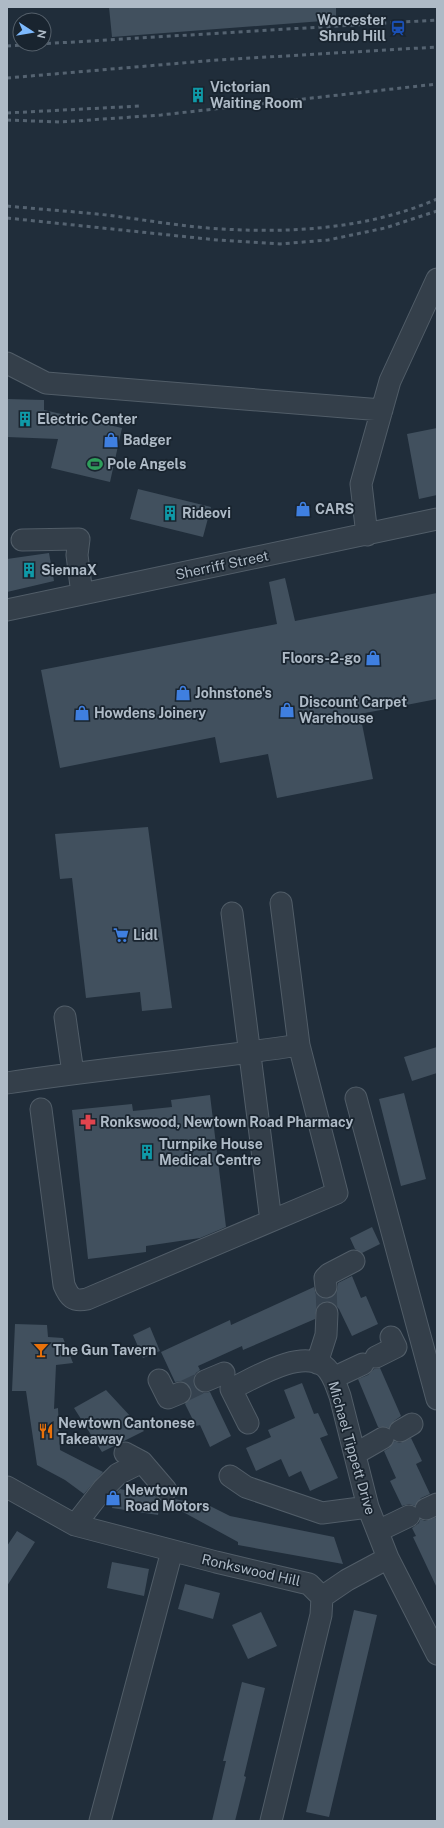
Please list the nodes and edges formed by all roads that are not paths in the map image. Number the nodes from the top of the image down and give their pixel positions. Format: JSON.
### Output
{"nodes":[{"id":1,"x":437,"y":279,"type":"edge"},
{"id":2,"x":7,"y":363,"type":"edge"},
{"id":3,"x":382,"y":410,"type":"junction"},
{"id":4,"x":437,"y":520,"type":"edge"},
{"id":5,"x":366,"y":535,"type":"junction"},
{"id":6,"x":22,"y":540,"type":"dead end"},
{"id":7,"x":82,"y":594,"type":"junction"},
{"id":8,"x":7,"y":610,"type":"edge"},
{"id":9,"x":281,"y":903,"type":"dead end"},
{"id":10,"x":232,"y":913,"type":"dead end"},
{"id":11,"x":65,"y":1017,"type":"dead end"},
{"id":12,"x":298,"y":1045,"type":"junction"},
{"id":13,"x":250,"y":1053,"type":"junction"},
{"id":14,"x":73,"y":1073,"type":"junction"},
{"id":15,"x":7,"y":1082,"type":"edge"},
{"id":16,"x":356,"y":1098,"type":"dead end"},
{"id":17,"x":41,"y":1109,"type":"dead end"},
{"id":18,"x":271,"y":1221,"type":"junction"},
{"id":19,"x":354,"y":1261,"type":"dead end"},
{"id":20,"x":326,"y":1287,"type":"tunnel mouth"},
{"id":21,"x":327,"y":1313,"type":"tunnel mouth"},
{"id":22,"x":391,"y":1337,"type":"dead end"},
{"id":23,"x":317,"y":1363,"type":"junction"},
{"id":24,"x":333,"y":1378,"type":"junction"},
{"id":25,"x":159,"y":1380,"type":"dead end"},
{"id":26,"x":180,"y":1393,"type":"tunnel mouth"},
{"id":27,"x":437,"y":1399,"type":"edge"},
{"id":28,"x":248,"y":1423,"type":"dead end"},
{"id":29,"x":398,"y":1431,"type":"dead end"},
{"id":30,"x":355,"y":1454,"type":"junction"},
{"id":31,"x":230,"y":1476,"type":"dead end"},
{"id":32,"x":7,"y":1487,"type":"edge"},
{"id":33,"x":166,"y":1490,"type":"dead end"},
{"id":34,"x":368,"y":1507,"type":"junction"},
{"id":35,"x":424,"y":1510,"type":"edge"},
{"id":36,"x":75,"y":1525,"type":"junction"},
{"id":37,"x":378,"y":1531,"type":"junction"},
{"id":38,"x":172,"y":1551,"type":"junction"},
{"id":39,"x":388,"y":1558,"type":"junction"},
{"id":40,"x":322,"y":1597,"type":"junction"},
{"id":41,"x":437,"y":1654,"type":"edge"},
{"id":42,"x":100,"y":1821,"type":"edge"},
{"id":43,"x":270,"y":1821,"type":"edge"}],
"edges":[{"from":1,"to":3,"type":"street"},
{"from":2,"to":3,"type":"street"},
{"from":3,"to":5,"type":"street"},
{"from":4,"to":5,"type":"street","name":"Sherriff Street"},
{"from":5,"to":7,"type":"street","name":"Sherriff Street"},
{"from":6,"to":7,"type":"street"},
{"from":7,"to":8,"type":"street","name":"Sherriff Street"},
{"from":9,"to":12,"type":"street"},
{"from":10,"to":13,"type":"street"},
{"from":11,"to":14,"type":"street"},
{"from":12,"to":13,"type":"street"},
{"from":12,"to":18,"type":"street"},
{"from":13,"to":14,"type":"street"},
{"from":13,"to":18,"type":"street"},
{"from":14,"to":15,"type":"street"},
{"from":16,"to":27,"type":"street"},
{"from":17,"to":18,"type":"street"},
{"from":19,"to":20,"type":"street"},
{"from":21,"to":23,"type":"street"},
{"from":22,"to":24,"type":"street"},
{"from":23,"to":24,"type":"street","name":"Michael Tippett Drive"},
{"from":23,"to":28,"type":"street"},
{"from":24,"to":30,"type":"street","name":"Michael Tippett Drive"},
{"from":25,"to":26,"type":"street"},
{"from":29,"to":30,"type":"street"},
{"from":30,"to":34,"type":"street","name":"Michael Tippett Drive"},
{"from":31,"to":34,"type":"street"},
{"from":32,"to":36,"type":"street","name":"Ronkswood Hill"},
{"from":33,"to":36,"type":"street"},
{"from":34,"to":37,"type":"street","name":"Michael Tippett Drive"},
{"from":35,"to":37,"type":"street"},
{"from":36,"to":38,"type":"street","name":"Ronkswood Hill"},
{"from":37,"to":39,"type":"street","name":"Michael Tippett Drive"},
{"from":38,"to":40,"type":"street","name":"Ronkswood Hill"},
{"from":38,"to":42,"type":"street"},
{"from":39,"to":40,"type":"street"},
{"from":39,"to":41,"type":"street","name":"Michael Tippett Drive"},
{"from":40,"to":43,"type":"street"}]}
